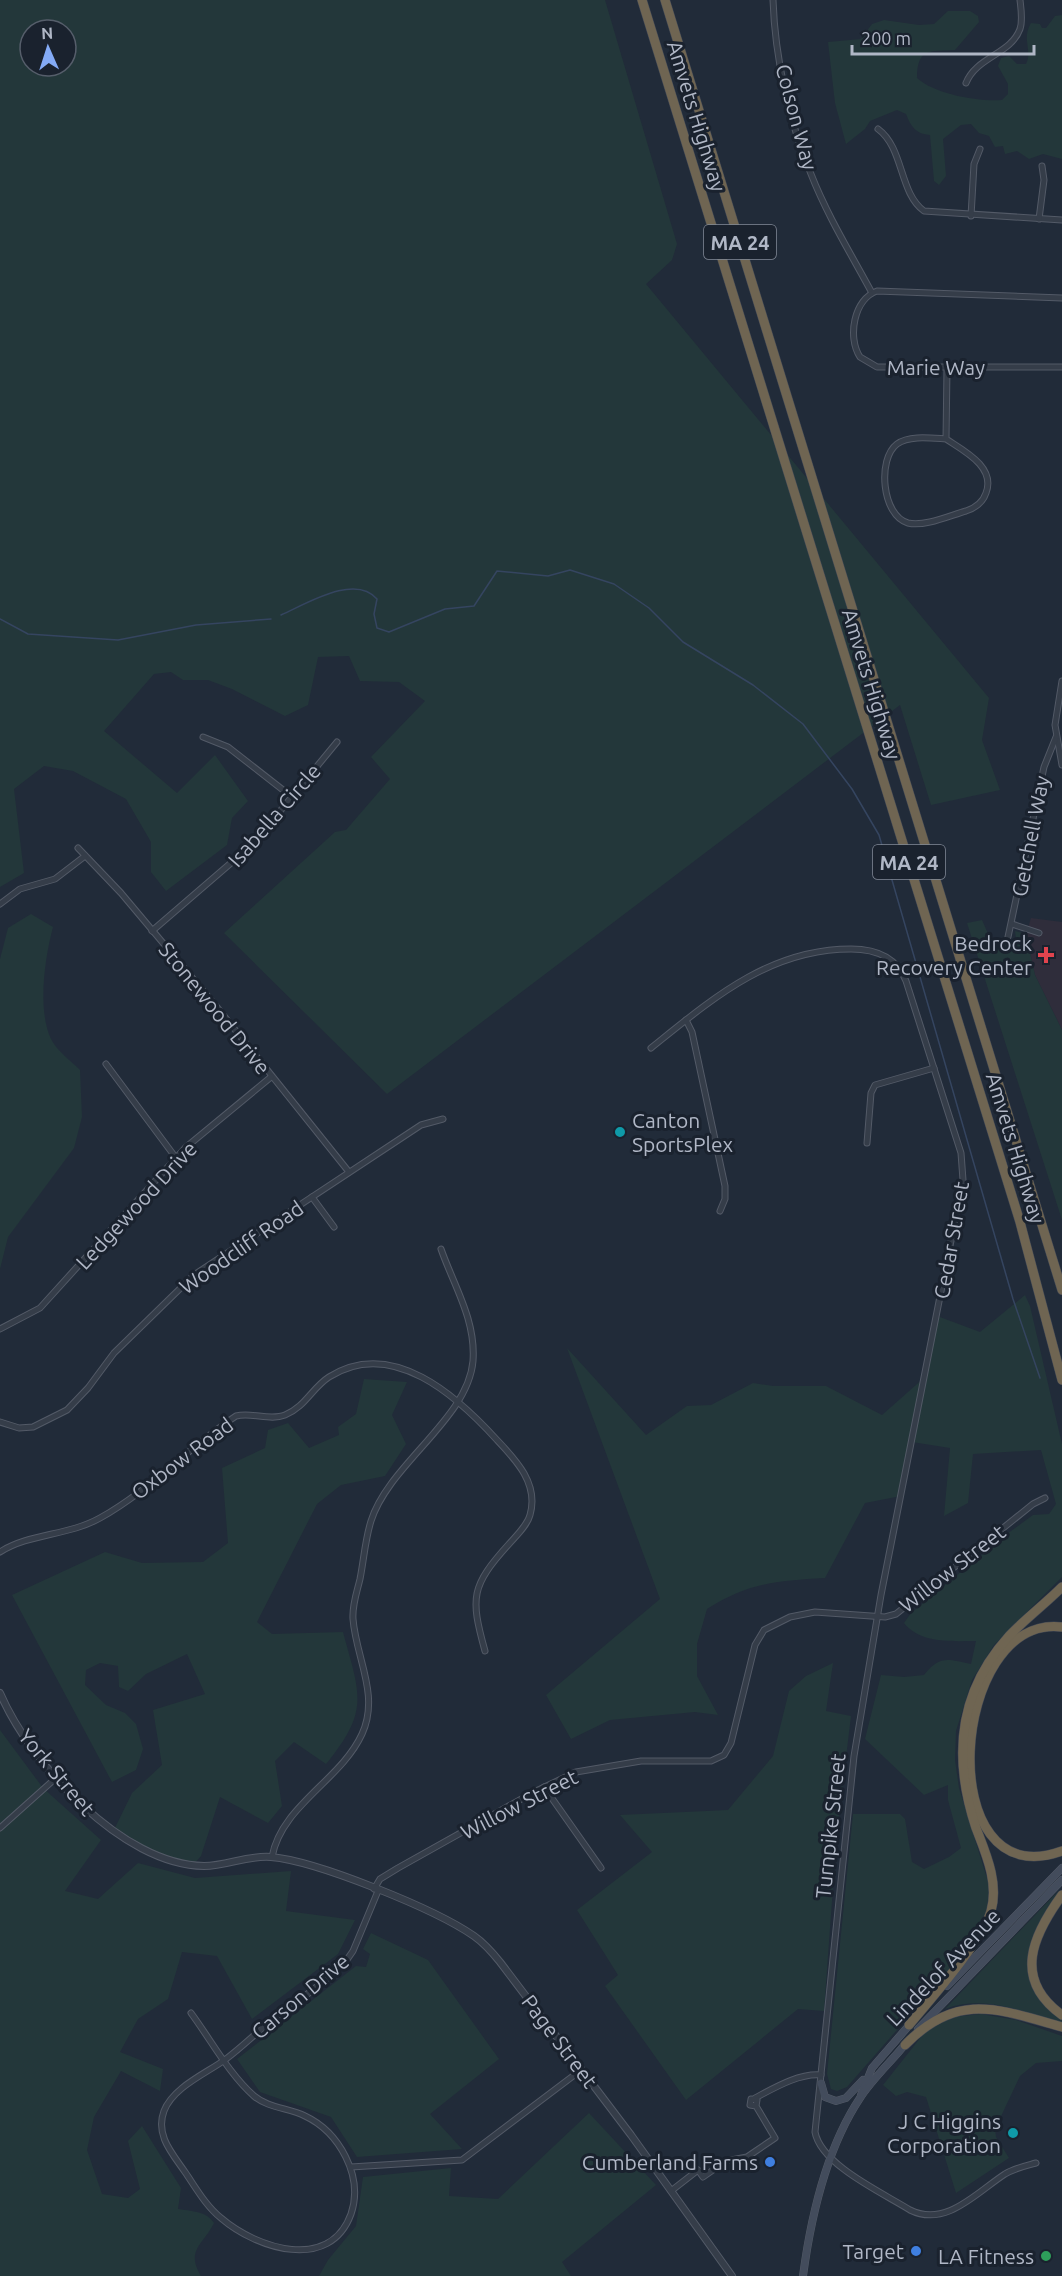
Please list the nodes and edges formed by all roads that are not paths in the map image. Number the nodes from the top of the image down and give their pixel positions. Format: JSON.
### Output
{"nodes":[{"id":1,"x":642,"y":0,"type":"edge"},
{"id":2,"x":665,"y":0,"type":"edge"},
{"id":3,"x":773,"y":0,"type":"edge"},
{"id":4,"x":1020,"y":0,"type":"edge"},
{"id":5,"x":966,"y":83,"type":"dead end"},
{"id":6,"x":878,"y":129,"type":"dead end"},
{"id":7,"x":980,"y":149,"type":"dead end"},
{"id":8,"x":1042,"y":166,"type":"dead end"},
{"id":9,"x":971,"y":216,"type":"junction"},
{"id":10,"x":1039,"y":219,"type":"junction"},
{"id":11,"x":1062,"y":220,"type":"edge"},
{"id":12,"x":872,"y":293,"type":"junction"},
{"id":13,"x":1062,"y":298,"type":"edge"},
{"id":14,"x":1062,"y":367,"type":"edge"},
{"id":15,"x":947,"y":368,"type":"junction"},
{"id":16,"x":946,"y":439,"type":"junction"},
{"id":17,"x":1062,"y":681,"type":"edge"},
{"id":18,"x":1059,"y":736,"type":"edge"},
{"id":19,"x":203,"y":737,"type":"dead end"},
{"id":20,"x":337,"y":742,"type":"dead end"},
{"id":21,"x":1062,"y":765,"type":"edge"},
{"id":22,"x":292,"y":797,"type":"junction"},
{"id":23,"x":78,"y":848,"type":"dead end"},
{"id":24,"x":86,"y":856,"type":"junction"},
{"id":25,"x":0,"y":904,"type":"edge"},
{"id":26,"x":1012,"y":924,"type":"junction"},
{"id":27,"x":152,"y":931,"type":"junction"},
{"id":28,"x":1039,"y":933,"type":"dead end"},
{"id":29,"x":1008,"y":937,"type":"dead end"},
{"id":30,"x":686,"y":1020,"type":"junction"},
{"id":31,"x":651,"y":1048,"type":"dead end"},
{"id":32,"x":106,"y":1064,"type":"dead end"},
{"id":33,"x":934,"y":1068,"type":"junction"},
{"id":34,"x":271,"y":1077,"type":"junction"},
{"id":35,"x":442,"y":1119,"type":"dead end"},
{"id":36,"x":867,"y":1143,"type":"dead end"},
{"id":37,"x":176,"y":1158,"type":"junction"},
{"id":38,"x":349,"y":1172,"type":"junction"},
{"id":39,"x":312,"y":1197,"type":"junction"},
{"id":40,"x":720,"y":1211,"type":"dead end"},
{"id":41,"x":334,"y":1227,"type":"dead end"},
{"id":42,"x":441,"y":1249,"type":"dead end"},
{"id":43,"x":1062,"y":1288,"type":"edge"},
{"id":44,"x":0,"y":1329,"type":"edge"},
{"id":45,"x":925,"y":1377,"type":"joint"},
{"id":46,"x":1062,"y":1380,"type":"edge"},
{"id":47,"x":458,"y":1400,"type":"junction"},
{"id":48,"x":0,"y":1422,"type":"edge"},
{"id":49,"x":1045,"y":1498,"type":"dead end"},
{"id":50,"x":0,"y":1552,"type":"edge"},
{"id":51,"x":1062,"y":1587,"type":"edge"},
{"id":52,"x":878,"y":1616,"type":"junction"},
{"id":53,"x":1062,"y":1627,"type":"edge"},
{"id":54,"x":485,"y":1651,"type":"dead end"},
{"id":55,"x":0,"y":1693,"type":"edge"},
{"id":56,"x":57,"y":1777,"type":"junction"},
{"id":57,"x":544,"y":1787,"type":"junction"},
{"id":58,"x":0,"y":1828,"type":"edge"},
{"id":59,"x":1062,"y":1851,"type":"edge"},
{"id":60,"x":272,"y":1857,"type":"junction"},
{"id":61,"x":602,"y":1868,"type":"dead end"},
{"id":62,"x":1062,"y":1868,"type":"edge"},
{"id":63,"x":333,"y":1874,"type":"joint"},
{"id":64,"x":1062,"y":1880,"type":"edge"},
{"id":65,"x":376,"y":1890,"type":"junction"},
{"id":66,"x":1062,"y":1895,"type":"edge"},
{"id":67,"x":191,"y":2013,"type":"dead end"},
{"id":68,"x":1062,"y":2015,"type":"edge"},
{"id":69,"x":909,"y":2025,"type":"junction"},
{"id":70,"x":1062,"y":2027,"type":"edge"},
{"id":71,"x":905,"y":2045,"type":"junction"},
{"id":72,"x":225,"y":2060,"type":"junction"},
{"id":73,"x":872,"y":2068,"type":"junction"},
{"id":74,"x":581,"y":2070,"type":"junction"},
{"id":75,"x":821,"y":2079,"type":"junction"},
{"id":76,"x":860,"y":2097,"type":"junction"},
{"id":77,"x":831,"y":2158,"type":"junction"},
{"id":78,"x":1036,"y":2163,"type":"dead end"},
{"id":79,"x":351,"y":2167,"type":"junction"},
{"id":80,"x":671,"y":2191,"type":"junction"},
{"id":81,"x":732,"y":2276,"type":"edge"},
{"id":82,"x":803,"y":2276,"type":"edge"}],
"edges":[{"from":1,"to":46,"type":"highway","name":"Amvets Highway","number":"MA 24"},
{"from":2,"to":43,"type":"highway","name":"Amvets Highway","number":"MA 24"},
{"from":3,"to":12,"type":"street","name":"Colson Way"},
{"from":4,"to":5,"type":"street"},
{"from":6,"to":9,"type":"street"},
{"from":7,"to":9,"type":"street"},
{"from":8,"to":10,"type":"street"},
{"from":9,"to":10,"type":"street"},
{"from":10,"to":11,"type":"street"},
{"from":12,"to":13,"type":"street"},
{"from":12,"to":15,"type":"street","name":"Marie Way"},
{"from":14,"to":15,"type":"street","name":"Marie Way"},
{"from":15,"to":16,"type":"street"},
{"from":16,"to":16,"type":"street"},
{"from":17,"to":18,"type":"street"},
{"from":18,"to":21,"type":"street"},
{"from":18,"to":26,"type":"street","name":"Getchell Way"},
{"from":19,"to":22,"type":"street"},
{"from":20,"to":22,"type":"street","name":"Isabella Circle"},
{"from":22,"to":27,"type":"street","name":"Isabella Circle"},
{"from":23,"to":24,"type":"street","name":"Stonewood Drive"},
{"from":24,"to":25,"type":"street"},
{"from":24,"to":27,"type":"street","name":"Stonewood Drive"},
{"from":26,"to":28,"type":"street"},
{"from":26,"to":29,"type":"street","name":"Getchell Way"},
{"from":27,"to":34,"type":"street","name":"Stonewood Drive"},
{"from":30,"to":31,"type":"street"},
{"from":30,"to":33,"type":"street","name":"Cedar Street"},
{"from":30,"to":40,"type":"street"},
{"from":32,"to":37,"type":"street"},
{"from":33,"to":36,"type":"street"},
{"from":33,"to":45,"type":"street","name":"Cedar Street"},
{"from":34,"to":37,"type":"street","name":"Ledgewood Drive"},
{"from":34,"to":38,"type":"street","name":"Stonewood Drive"},
{"from":35,"to":38,"type":"street","name":"Woodcliff Road"},
{"from":37,"to":44,"type":"street","name":"Ledgewood Drive"},
{"from":38,"to":39,"type":"street","name":"Woodcliff Road"},
{"from":39,"to":41,"type":"street"},
{"from":39,"to":48,"type":"street","name":"Woodcliff Road"},
{"from":42,"to":47,"type":"street"},
{"from":45,"to":52,"type":"street","name":"Turnpike Street"},
{"from":47,"to":50,"type":"street","name":"Oxbow Road"},
{"from":47,"to":54,"type":"street","name":"Oxbow Road"},
{"from":47,"to":60,"type":"street"},
{"from":49,"to":52,"type":"street","name":"Willow Street"},
{"from":51,"to":69,"type":"highway"},
{"from":52,"to":57,"type":"street","name":"Willow Street"},
{"from":52,"to":75,"type":"street","name":"Turnpike Street"},
{"from":53,"to":59,"type":"highway"},
{"from":55,"to":56,"type":"street","name":"York Street"},
{"from":56,"to":58,"type":"street"},
{"from":56,"to":60,"type":"street","name":"York Street"},
{"from":57,"to":61,"type":"street"},
{"from":57,"to":65,"type":"street","name":"Willow Street"},
{"from":60,"to":63,"type":"street","name":"York Street"},
{"from":62,"to":69,"type":"main road","name":"Lindelof Avenue"},
{"from":63,"to":65,"type":"street","name":"Page Street"},
{"from":64,"to":71,"type":"main road","name":"Lindelof Avenue"},
{"from":65,"to":72,"type":"street","name":"Carson Drive"},
{"from":65,"to":74,"type":"street","name":"Page Street"},
{"from":66,"to":68,"type":"highway"},
{"from":67,"to":72,"type":"street"},
{"from":69,"to":73,"type":"main road","name":"Lindelof Avenue"},
{"from":70,"to":71,"type":"highway"},
{"from":71,"to":76,"type":"main road","name":"Lindelof Avenue"},
{"from":72,"to":79,"type":"street"},
{"from":72,"to":79,"type":"street","name":"Carson Drive"},
{"from":73,"to":75,"type":"main road"},
{"from":73,"to":76,"type":"main road","name":"Lindelof Avenue"},
{"from":74,"to":79,"type":"street"},
{"from":74,"to":80,"type":"street","name":"Page Street"},
{"from":75,"to":77,"type":"street","name":"Turnpike Street"},
{"from":75,"to":80,"type":"street"},
{"from":76,"to":77,"type":"main road","name":"Lindelof Avenue"},
{"from":77,"to":78,"type":"street"},
{"from":77,"to":82,"type":"main road"},
{"from":80,"to":81,"type":"street","name":"Page Street"}]}
